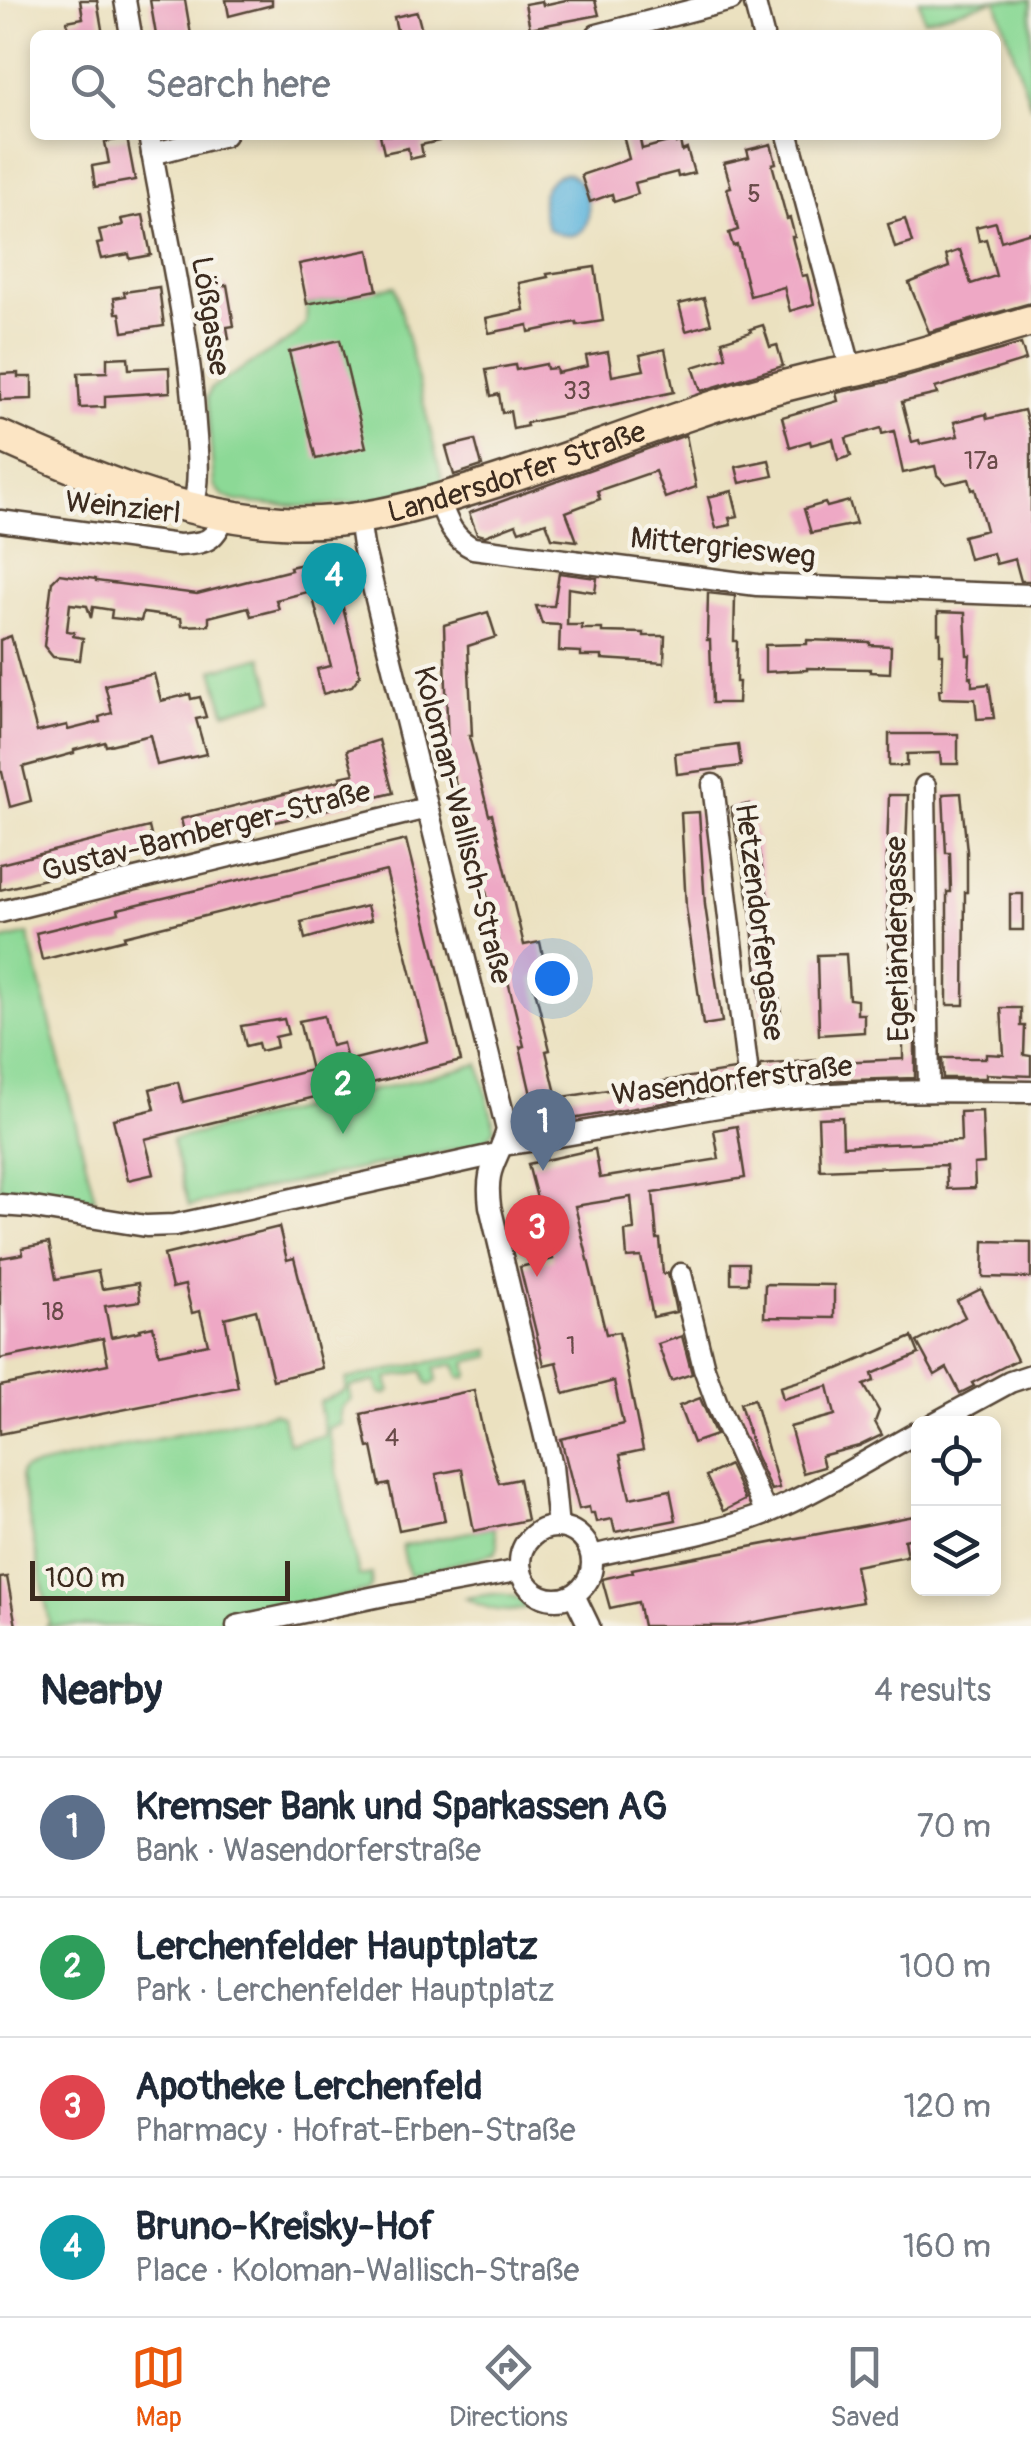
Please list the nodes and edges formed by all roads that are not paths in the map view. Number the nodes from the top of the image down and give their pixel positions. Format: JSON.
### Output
{"nodes":[{"id":1,"x":125,"y":0,"type":"edge"},
{"id":2,"x":731,"y":0,"type":"edge"},
{"id":3,"x":754,"y":0,"type":"edge"},
{"id":4,"x":130,"y":30,"type":"edge"},
{"id":5,"x":616,"y":30,"type":"edge"},
{"id":6,"x":762,"y":30,"type":"edge"},
{"id":7,"x":188,"y":140,"type":"edge"},
{"id":8,"x":789,"y":140,"type":"edge"},
{"id":9,"x":150,"y":145,"type":"edge"},
{"id":10,"x":1031,"y":321,"type":"edge"},
{"id":11,"x":851,"y":370,"type":"junction"},
{"id":12,"x":0,"y":436,"type":"edge"},
{"id":13,"x":439,"y":500,"type":"junction"},
{"id":14,"x":193,"y":508,"type":"junction"},
{"id":15,"x":225,"y":515,"type":"junction"},
{"id":16,"x":359,"y":519,"type":"junction"},
{"id":17,"x":0,"y":522,"type":"edge"},
{"id":18,"x":1031,"y":595,"type":"edge"},
{"id":19,"x":713,"y":785,"type":"dead end"},
{"id":20,"x":925,"y":786,"type":"dead end"},
{"id":21,"x":427,"y":808,"type":"junction"},
{"id":22,"x":0,"y":912,"type":"edge"},
{"id":23,"x":748,"y":1066,"type":"tunnel mouth"},
{"id":24,"x":928,"y":1090,"type":"junction"},
{"id":25,"x":1031,"y":1092,"type":"edge"},
{"id":26,"x":500,"y":1149,"type":"junction"},
{"id":27,"x":0,"y":1205,"type":"edge"},
{"id":28,"x":681,"y":1274,"type":"dead end"},
{"id":29,"x":1031,"y":1375,"type":"edge"},
{"id":30,"x":948,"y":1416,"type":"edge"},
{"id":31,"x":911,"y":1436,"type":"edge"},
{"id":32,"x":766,"y":1513,"type":"junction"},
{"id":33,"x":558,"y":1527,"type":"junction"},
{"id":34,"x":592,"y":1556,"type":"junction"},
{"id":35,"x":520,"y":1570,"type":"junction"},
{"id":36,"x":574,"y":1595,"type":"junction"},
{"id":37,"x":237,"y":1626,"type":"edge"},
{"id":38,"x":589,"y":1626,"type":"edge"}],
"edges":[{"from":1,"to":4,"type":"street"},
{"from":2,"to":5,"type":"street"},
{"from":3,"to":6,"type":"street"},
{"from":7,"to":9,"type":"street"},
{"from":8,"to":11,"type":"street"},
{"from":9,"to":14,"type":"street","name":"Lößgasse"},
{"from":10,"to":11,"type":"main road","name":"Landersdorfer Straße"},
{"from":11,"to":13,"type":"main road","name":"Landersdorfer Straße"},
{"from":12,"to":14,"type":"main road","name":"Landersdorfer Straße"},
{"from":13,"to":16,"type":"main road","name":"Landersdorfer Straße"},
{"from":13,"to":18,"type":"street","name":"Mittergriesweg"},
{"from":14,"to":15,"type":"main road","name":"Landersdorfer Straße"},
{"from":15,"to":16,"type":"main road","name":"Landersdorfer Straße"},
{"from":15,"to":17,"type":"street","name":"Weinzierl"},
{"from":16,"to":21,"type":"street","name":"Koloman-Wallisch-Straße"},
{"from":19,"to":23,"type":"street","name":"Hetzendorfergasse"},
{"from":20,"to":24,"type":"street","name":"Egerländergasse"},
{"from":21,"to":22,"type":"street","name":"Gustav-Bamberger-Straße"},
{"from":21,"to":26,"type":"street","name":"Koloman-Wallisch-Straße"},
{"from":24,"to":25,"type":"street","name":"Wasendorferstraße"},
{"from":24,"to":26,"type":"street","name":"Wasendorferstraße"},
{"from":26,"to":27,"type":"street","name":"Wasendorferstraße"},
{"from":26,"to":33,"type":"street","name":"Koloman-Wallisch-Straße"},
{"from":28,"to":32,"type":"street"},
{"from":29,"to":30,"type":"street"},
{"from":31,"to":32,"type":"street"},
{"from":32,"to":34,"type":"street"},
{"from":33,"to":34,"type":"street"},
{"from":33,"to":35,"type":"street"},
{"from":34,"to":36,"type":"street"},
{"from":35,"to":36,"type":"street"},
{"from":35,"to":37,"type":"street"},
{"from":36,"to":38,"type":"street"}]}
